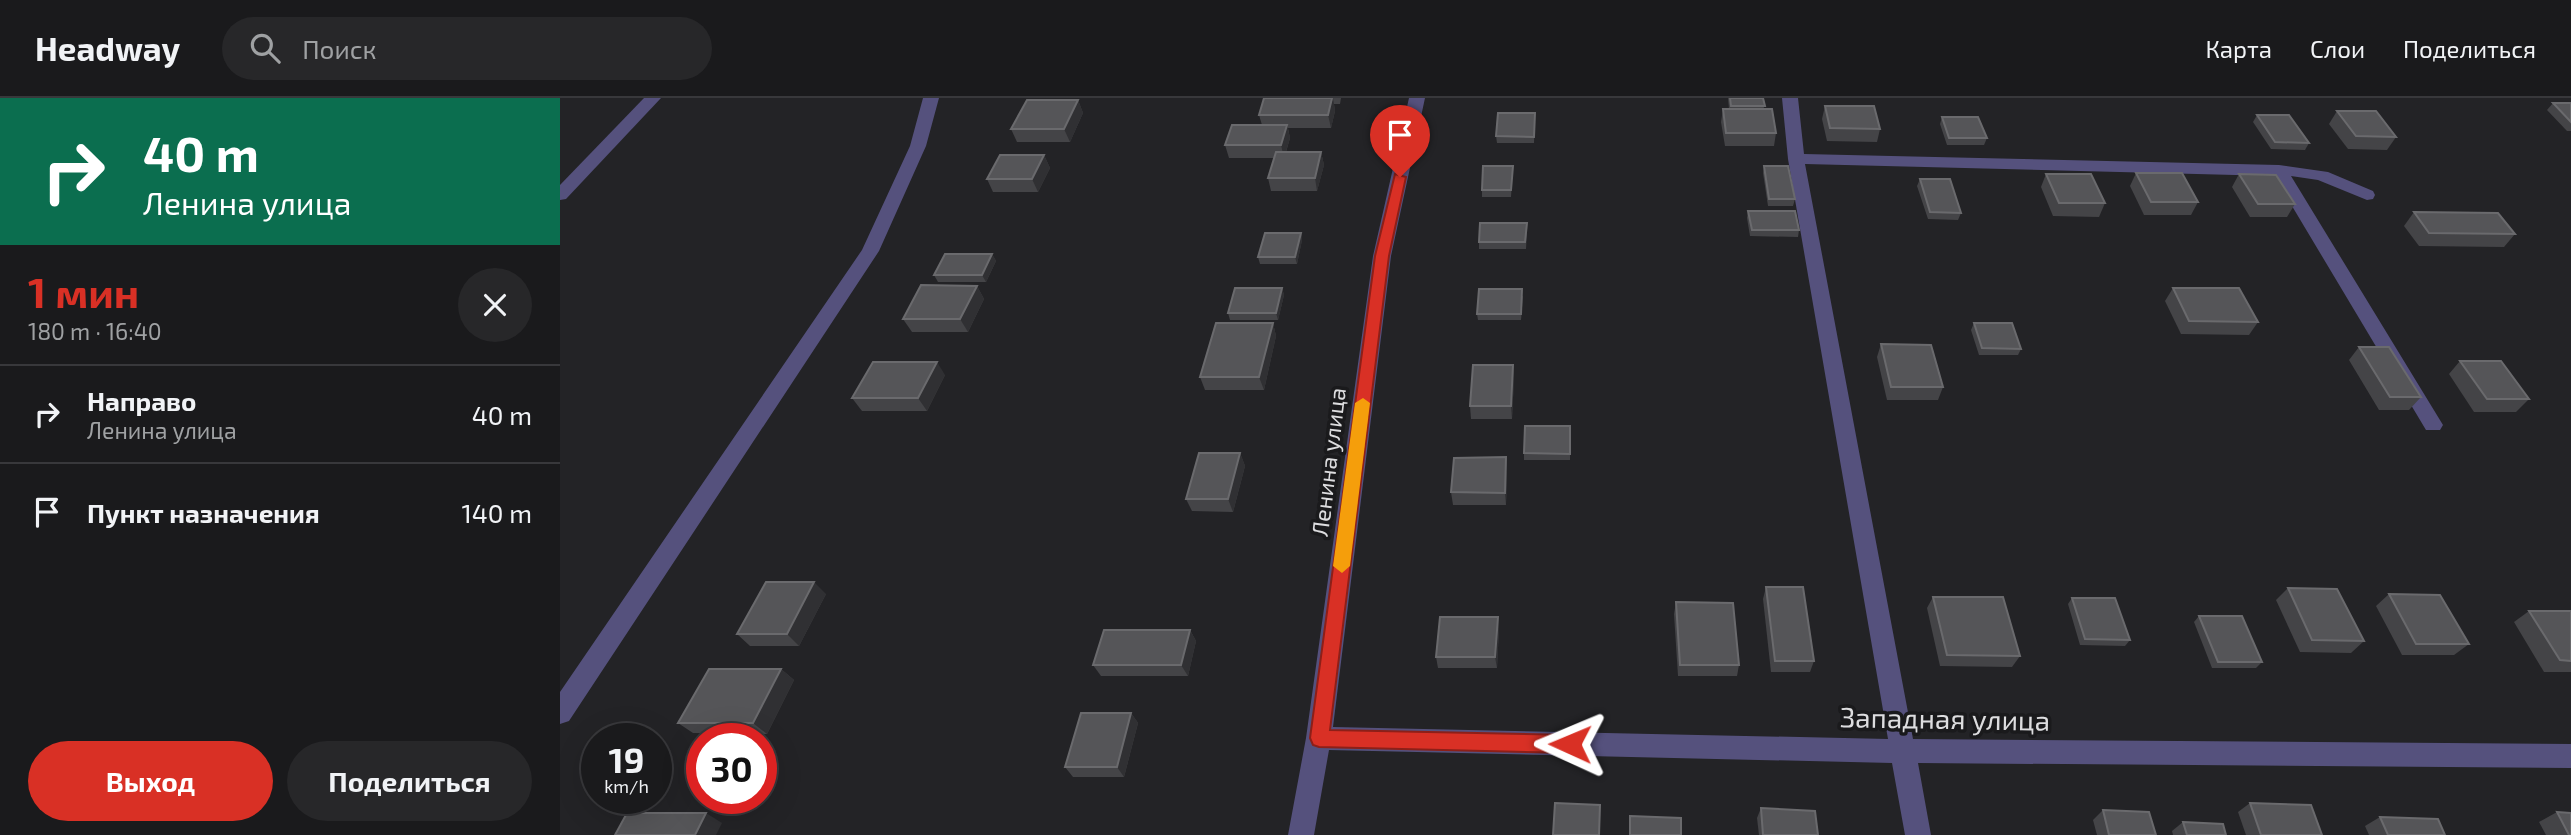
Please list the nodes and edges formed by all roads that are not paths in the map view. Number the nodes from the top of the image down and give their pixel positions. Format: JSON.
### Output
{"nodes":[{"id":1,"x":653,"y":98,"type":"edge"},
{"id":2,"x":931,"y":98,"type":"edge"},
{"id":3,"x":1417,"y":98,"type":"edge"},
{"id":4,"x":1790,"y":98,"type":"edge"},
{"id":5,"x":1796,"y":159,"type":"junction"},
{"id":6,"x":2279,"y":170,"type":"junction"},
{"id":7,"x":560,"y":195,"type":"edge"},
{"id":8,"x":2367,"y":195,"type":"dead end"},
{"id":9,"x":2432,"y":425,"type":"dead end"},
{"id":10,"x":560,"y":713,"type":"edge"},
{"id":11,"x":1319,"y":738,"type":"junction"},
{"id":12,"x":1905,"y":751,"type":"junction"},
{"id":13,"x":2571,"y":756,"type":"edge"},
{"id":14,"x":1301,"y":835,"type":"edge"},
{"id":15,"x":1918,"y":835,"type":"edge"}],
"edges":[{"from":1,"to":7,"type":"street"},
{"from":2,"to":10,"type":"street"},
{"from":3,"to":11,"type":"street","name":"Ленина улица"},
{"from":4,"to":5,"type":"street"},
{"from":5,"to":6,"type":"street"},
{"from":5,"to":12,"type":"street"},
{"from":6,"to":8,"type":"street"},
{"from":6,"to":9,"type":"street"},
{"from":11,"to":12,"type":"street","name":"Западная улица"},
{"from":11,"to":14,"type":"street","name":"Ленина улица"},
{"from":12,"to":13,"type":"street","name":"Западная улица"},
{"from":12,"to":15,"type":"street"}]}
